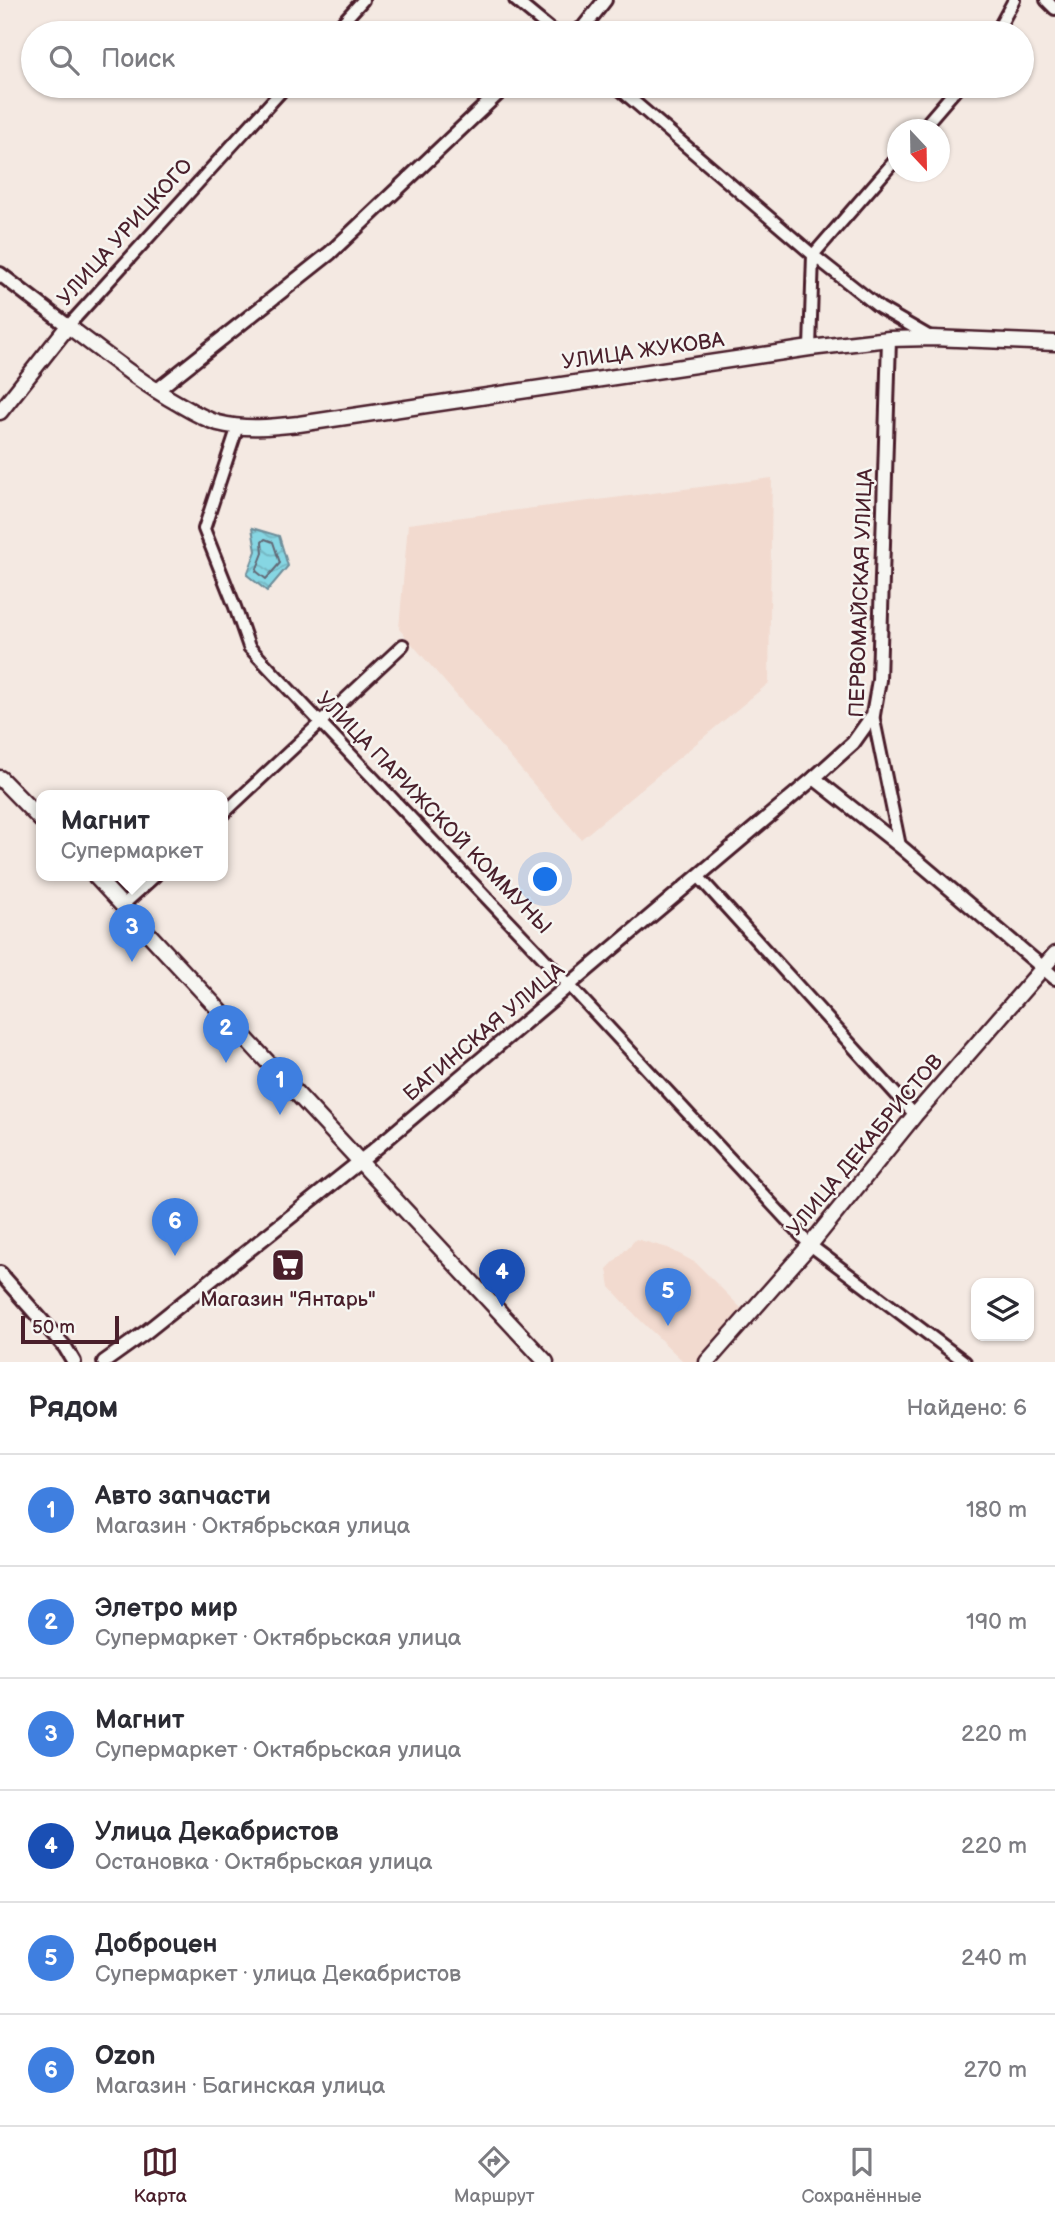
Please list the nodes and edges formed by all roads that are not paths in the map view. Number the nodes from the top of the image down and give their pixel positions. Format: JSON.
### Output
{"nodes":[{"id":1,"x":363,"y":0,"type":"edge"},
{"id":2,"x":515,"y":0,"type":"edge"},
{"id":3,"x":605,"y":0,"type":"edge"},
{"id":4,"x":1014,"y":0,"type":"edge"},
{"id":5,"x":1046,"y":0,"type":"edge"},
{"id":6,"x":1055,"y":9,"type":"edge"},
{"id":7,"x":344,"y":21,"type":"edge"},
{"id":8,"x":540,"y":21,"type":"edge"},
{"id":9,"x":588,"y":21,"type":"edge"},
{"id":10,"x":1003,"y":21,"type":"edge"},
{"id":11,"x":275,"y":98,"type":"edge"},
{"id":12,"x":493,"y":98,"type":"edge"},
{"id":13,"x":630,"y":98,"type":"edge"},
{"id":14,"x":949,"y":98,"type":"edge"},
{"id":15,"x":930,"y":119,"type":"edge"},
{"id":16,"x":887,"y":170,"type":"edge"},
{"id":17,"x":813,"y":256,"type":"junction"},
{"id":18,"x":0,"y":274,"type":"edge"},
{"id":19,"x":68,"y":326,"type":"junction"},
{"id":20,"x":932,"y":338,"type":"junction"},
{"id":21,"x":889,"y":339,"type":"junction"},
{"id":22,"x":1055,"y":343,"type":"edge"},
{"id":23,"x":810,"y":348,"type":"junction"},
{"id":24,"x":156,"y":391,"type":"junction"},
{"id":25,"x":0,"y":412,"type":"edge"},
{"id":26,"x":238,"y":426,"type":"junction"},
{"id":27,"x":403,"y":645,"type":"dead end"},
{"id":28,"x":873,"y":715,"type":"junction"},
{"id":29,"x":320,"y":724,"type":"junction"},
{"id":30,"x":0,"y":778,"type":"edge"},
{"id":31,"x":814,"y":778,"type":"junction"},
{"id":32,"x":228,"y":809,"type":"edge"},
{"id":33,"x":36,"y":815,"type":"edge"},
{"id":34,"x":900,"y":846,"type":"junction"},
{"id":35,"x":698,"y":876,"type":"junction"},
{"id":36,"x":100,"y":881,"type":"edge"},
{"id":37,"x":149,"y":881,"type":"edge"},
{"id":38,"x":123,"y":905,"type":"junction"},
{"id":39,"x":1055,"y":954,"type":"edge"},
{"id":40,"x":1042,"y":968,"type":"junction"},
{"id":41,"x":1055,"y":978,"type":"edge"},
{"id":42,"x":570,"y":986,"type":"junction"},
{"id":43,"x":915,"y":1115,"type":"junction"},
{"id":44,"x":360,"y":1161,"type":"junction"},
{"id":45,"x":810,"y":1245,"type":"junction"},
{"id":46,"x":0,"y":1273,"type":"edge"},
{"id":47,"x":74,"y":1362,"type":"edge"},
{"id":48,"x":104,"y":1362,"type":"edge"},
{"id":49,"x":546,"y":1362,"type":"edge"},
{"id":50,"x":707,"y":1362,"type":"edge"},
{"id":51,"x":965,"y":1362,"type":"edge"}],
"edges":[{"from":1,"to":7,"type":"street"},
{"from":2,"to":8,"type":"street"},
{"from":3,"to":9,"type":"street"},
{"from":4,"to":10,"type":"street"},
{"from":5,"to":6,"type":"street"},
{"from":11,"to":19,"type":"street","name":"УЛИЦА УРИЦКОГО"},
{"from":12,"to":24,"type":"street"},
{"from":13,"to":17,"type":"street"},
{"from":14,"to":15,"type":"street"},
{"from":16,"to":17,"type":"street"},
{"from":17,"to":20,"type":"street"},
{"from":17,"to":23,"type":"street"},
{"from":18,"to":19,"type":"street"},
{"from":19,"to":24,"type":"main road"},
{"from":19,"to":25,"type":"main road","name":"УЛИЦА УРИЦКОГО"},
{"from":20,"to":21,"type":"main road","name":"УЛИЦА ЖУКОВА"},
{"from":20,"to":22,"type":"main road","name":"УЛИЦА ЖУКОВА"},
{"from":21,"to":23,"type":"main road","name":"УЛИЦА ЖУКОВА"},
{"from":21,"to":28,"type":"street","name":"ПЕРВОМАЙСКАЯ УЛИЦА"},
{"from":23,"to":26,"type":"main road","name":"УЛИЦА ЖУКОВА"},
{"from":24,"to":26,"type":"main road"},
{"from":26,"to":29,"type":"street","name":"УЛИЦА ПАРИЖСКОЙ КОММУНЫ"},
{"from":27,"to":29,"type":"street"},
{"from":28,"to":31,"type":"street","name":"БАГИНСКАЯ УЛИЦА"},
{"from":28,"to":34,"type":"street","name":"ПЕРВОМАЙСКАЯ УЛИЦА"},
{"from":29,"to":32,"type":"street"},
{"from":29,"to":42,"type":"street","name":"УЛИЦА ПАРИЖСКОЙ КОММУНЫ"},
{"from":30,"to":33,"type":"main road"},
{"from":31,"to":34,"type":"street"},
{"from":31,"to":35,"type":"street","name":"БАГИНСКАЯ УЛИЦА"},
{"from":34,"to":40,"type":"street"},
{"from":35,"to":42,"type":"street","name":"БАГИНСКАЯ УЛИЦА"},
{"from":35,"to":43,"type":"street"},
{"from":36,"to":38,"type":"main road"},
{"from":37,"to":38,"type":"street"},
{"from":38,"to":44,"type":"main road"},
{"from":39,"to":40,"type":"main road","name":"УЛИЦА ДЕКАБРИСТОВ"},
{"from":40,"to":41,"type":"street"},
{"from":40,"to":43,"type":"main road","name":"УЛИЦА ДЕКАБРИСТОВ"},
{"from":42,"to":44,"type":"street","name":"БАГИНСКАЯ УЛИЦА"},
{"from":42,"to":45,"type":"street","name":"УЛИЦА ПАРИЖСКОЙ КОММУНЫ"},
{"from":43,"to":45,"type":"main road","name":"УЛИЦА ДЕКАБРИСТОВ"},
{"from":44,"to":48,"type":"street","name":"БАГИНСКАЯ УЛИЦА"},
{"from":44,"to":49,"type":"main road"},
{"from":45,"to":50,"type":"main road","name":"УЛИЦА ДЕКАБРИСТОВ"},
{"from":45,"to":51,"type":"street","name":"УЛИЦА ПАРИЖСКОЙ КОММУНЫ"},
{"from":46,"to":47,"type":"street"}]}
